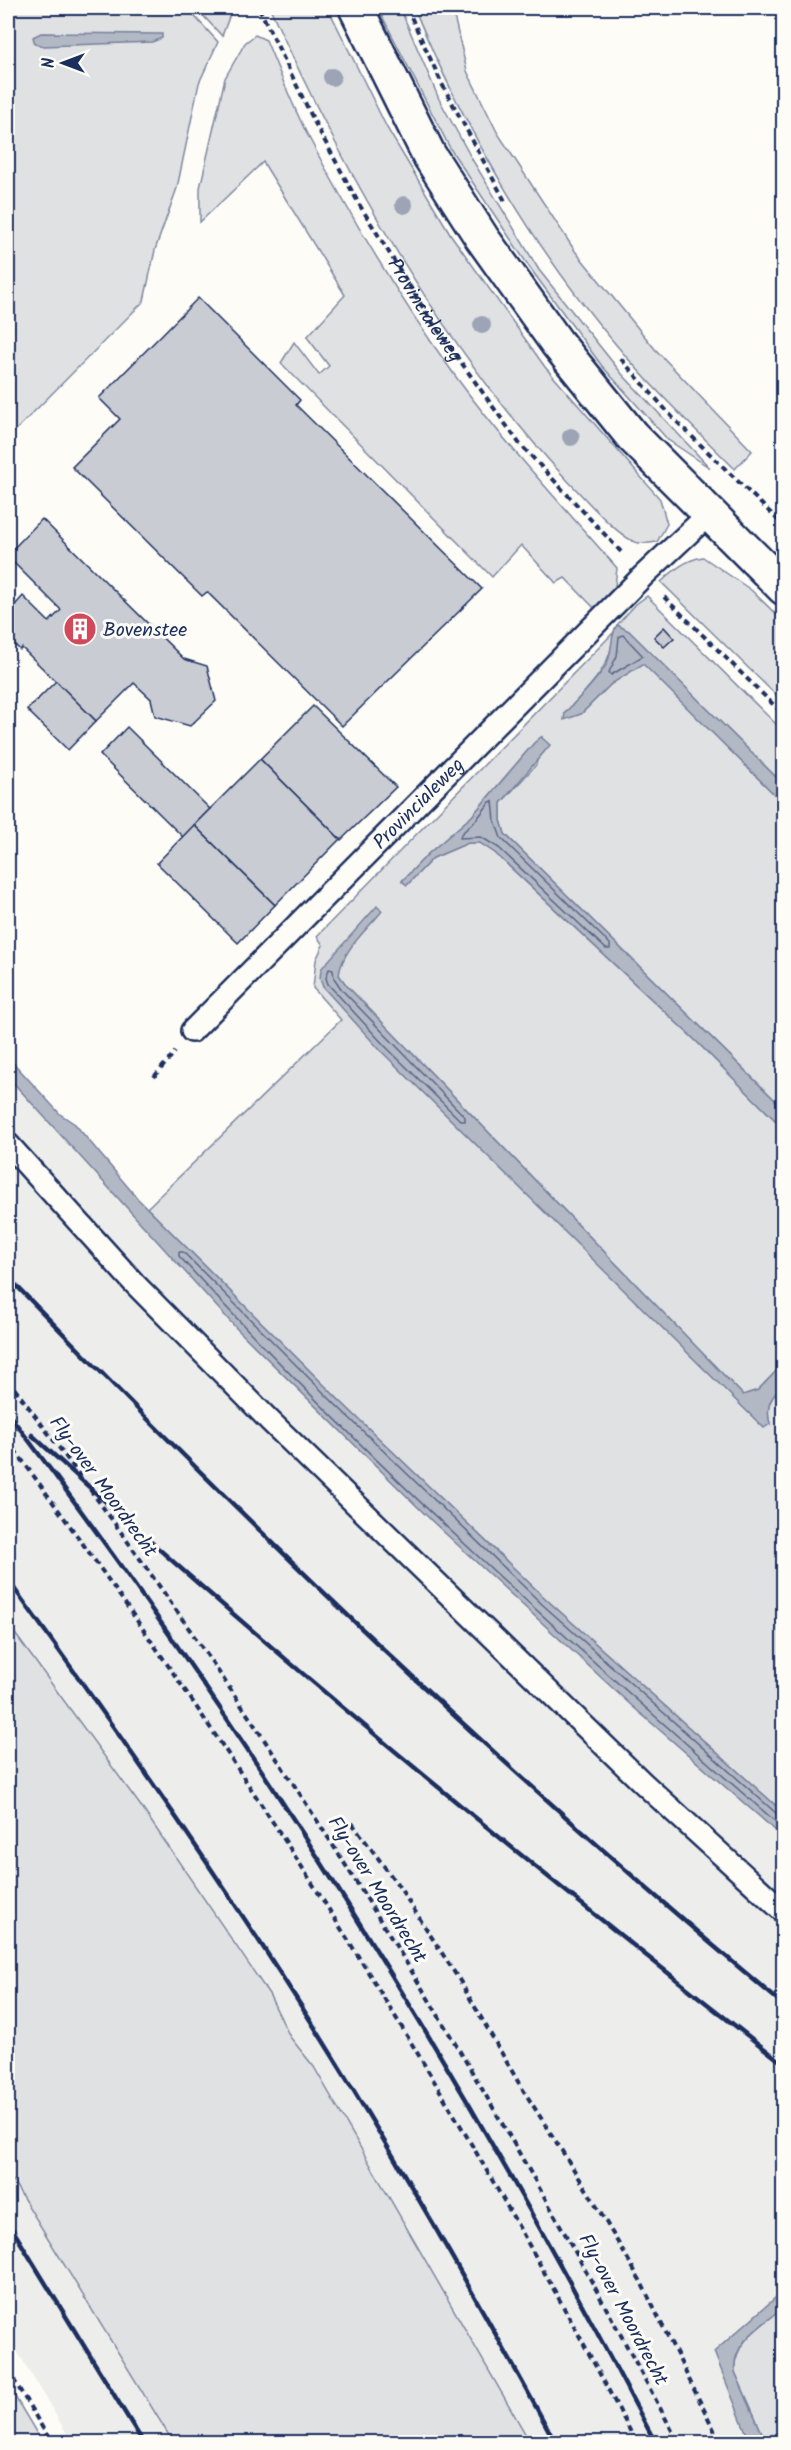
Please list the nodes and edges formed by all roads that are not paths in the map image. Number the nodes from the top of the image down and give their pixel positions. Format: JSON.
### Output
{"nodes":[{"id":1,"x":356,"y":8,"type":"edge"},
{"id":2,"x":709,"y":514,"type":"junction"},
{"id":3,"x":783,"y":588,"type":"edge"},
{"id":4,"x":192,"y":1031,"type":"dead end"},
{"id":5,"x":8,"y":1144,"type":"edge"},
{"id":6,"x":783,"y":1912,"type":"edge"}],
"edges":[{"from":1,"to":2,"type":"main road"},
{"from":2,"to":3,"type":"main road"},
{"from":2,"to":4,"type":"lane","name":"Provincialeweg"},
{"from":5,"to":6,"type":"lane"}]}
